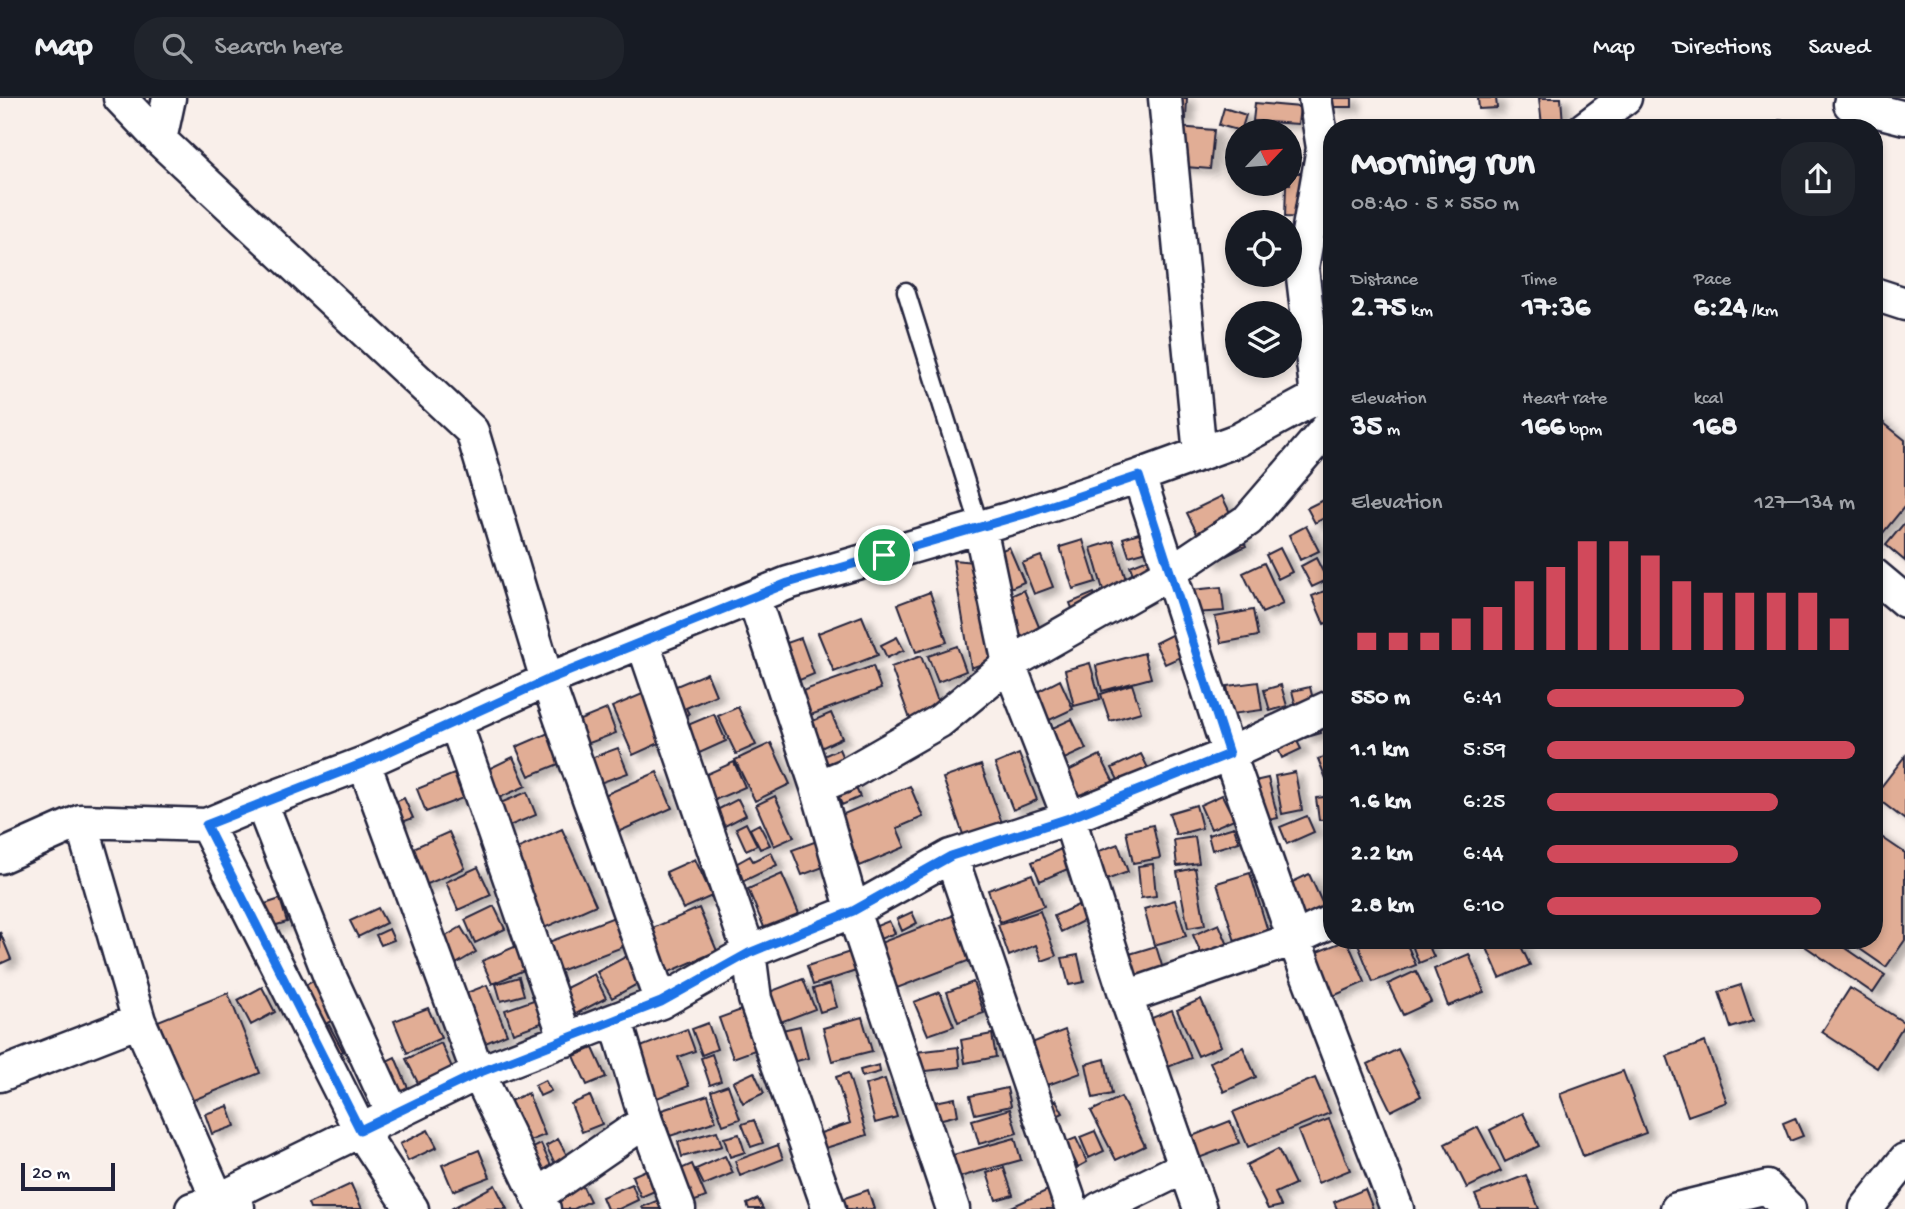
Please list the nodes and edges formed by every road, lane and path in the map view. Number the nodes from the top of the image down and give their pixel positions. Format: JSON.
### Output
{"nodes":[{"id":1,"x":120,"y":98,"type":"edge"},
{"id":2,"x":169,"y":98,"type":"edge"},
{"id":3,"x":1166,"y":98,"type":"edge"},
{"id":4,"x":1315,"y":98,"type":"edge"},
{"id":5,"x":1625,"y":98,"type":"edge"},
{"id":6,"x":1842,"y":100,"type":"edge"},
{"id":7,"x":1905,"y":118,"type":"edge"},
{"id":8,"x":1597,"y":119,"type":"edge"},
{"id":9,"x":160,"y":140,"type":"junction"},
{"id":10,"x":1323,"y":148,"type":"edge"},
{"id":11,"x":1323,"y":148,"type":"edge"},
{"id":12,"x":906,"y":291,"type":"dead end"},
{"id":13,"x":1883,"y":297,"type":"edge"},
{"id":14,"x":1905,"y":304,"type":"edge"},
{"id":15,"x":1323,"y":391,"type":"edge"},
{"id":16,"x":1323,"y":410,"type":"edge"},
{"id":17,"x":1323,"y":413,"type":"edge"},
{"id":18,"x":1199,"y":454,"type":"junction"},
{"id":19,"x":1139,"y":476,"type":"junction"},
{"id":20,"x":981,"y":527,"type":"junction"},
{"id":21,"x":1169,"y":573,"type":"junction"},
{"id":22,"x":1883,"y":583,"type":"edge"},
{"id":23,"x":754,"y":599,"type":"junction"},
{"id":24,"x":1905,"y":601,"type":"edge"},
{"id":25,"x":643,"y":643,"type":"junction"},
{"id":26,"x":1009,"y":664,"type":"junction"},
{"id":27,"x":547,"y":680,"type":"junction"},
{"id":28,"x":1323,"y":710,"type":"edge"},
{"id":29,"x":455,"y":721,"type":"junction"},
{"id":30,"x":1229,"y":754,"type":"junction"},
{"id":31,"x":364,"y":763,"type":"junction"},
{"id":32,"x":817,"y":787,"type":"junction"},
{"id":33,"x":261,"y":802,"type":"junction"},
{"id":34,"x":1069,"y":818,"type":"junction"},
{"id":35,"x":81,"y":821,"type":"junction"},
{"id":36,"x":206,"y":825,"type":"junction"},
{"id":37,"x":951,"y":856,"type":"junction"},
{"id":38,"x":0,"y":857,"type":"edge"},
{"id":39,"x":853,"y":911,"type":"junction"},
{"id":40,"x":1323,"y":925,"type":"edge"},
{"id":41,"x":1294,"y":939,"type":"junction"},
{"id":42,"x":749,"y":953,"type":"junction"},
{"id":43,"x":1126,"y":997,"type":"junction"},
{"id":44,"x":661,"y":1002,"type":"junction"},
{"id":45,"x":139,"y":1021,"type":"junction"},
{"id":46,"x":616,"y":1021,"type":"junction"},
{"id":47,"x":566,"y":1040,"type":"junction"},
{"id":48,"x":478,"y":1073,"type":"junction"},
{"id":49,"x":0,"y":1074,"type":"edge"},
{"id":50,"x":393,"y":1114,"type":"junction"},
{"id":51,"x":646,"y":1121,"type":"junction"},
{"id":52,"x":360,"y":1130,"type":"junction"},
{"id":53,"x":1905,"y":1160,"type":"edge"},
{"id":54,"x":1185,"y":1167,"type":"junction"},
{"id":55,"x":541,"y":1202,"type":"edge"},
{"id":56,"x":217,"y":1206,"type":"edge"},
{"id":57,"x":412,"y":1209,"type":"edge"},
{"id":58,"x":679,"y":1209,"type":"edge"},
{"id":59,"x":829,"y":1209,"type":"edge"},
{"id":60,"x":953,"y":1209,"type":"edge"},
{"id":61,"x":1072,"y":1209,"type":"edge"},
{"id":62,"x":1100,"y":1209,"type":"edge"},
{"id":63,"x":1200,"y":1209,"type":"edge"},
{"id":64,"x":1397,"y":1209,"type":"edge"},
{"id":65,"x":1677,"y":1209,"type":"edge"},
{"id":66,"x":1789,"y":1209,"type":"edge"},
{"id":67,"x":1866,"y":1209,"type":"edge"}],
"edges":[{"from":1,"to":9,"type":"street"},
{"from":2,"to":9,"type":"street"},
{"from":3,"to":18,"type":"street"},
{"from":4,"to":10,"type":"street"},
{"from":5,"to":8,"type":"street"},
{"from":6,"to":7,"type":"street"},
{"from":9,"to":27,"type":"street"},
{"from":11,"to":15,"type":"street"},
{"from":12,"to":20,"type":"lane"},
{"from":13,"to":14,"type":"street"},
{"from":16,"to":18,"type":"street"},
{"from":17,"to":21,"type":"street"},
{"from":18,"to":19,"type":"street"},
{"from":19,"to":20,"type":"street"},
{"from":19,"to":21,"type":"street"},
{"from":20,"to":23,"type":"street"},
{"from":20,"to":26,"type":"street"},
{"from":21,"to":26,"type":"street"},
{"from":21,"to":30,"type":"street"},
{"from":22,"to":24,"type":"street"},
{"from":23,"to":25,"type":"street"},
{"from":23,"to":32,"type":"street"},
{"from":25,"to":27,"type":"street"},
{"from":25,"to":42,"type":"street"},
{"from":26,"to":32,"type":"street"},
{"from":26,"to":34,"type":"street"},
{"from":27,"to":29,"type":"street"},
{"from":27,"to":44,"type":"street"},
{"from":28,"to":30,"type":"street"},
{"from":29,"to":31,"type":"street"},
{"from":29,"to":47,"type":"street"},
{"from":30,"to":34,"type":"street"},
{"from":30,"to":41,"type":"street"},
{"from":31,"to":33,"type":"street"},
{"from":31,"to":48,"type":"street"},
{"from":32,"to":39,"type":"street"},
{"from":33,"to":36,"type":"street"},
{"from":33,"to":50,"type":"street"},
{"from":34,"to":37,"type":"street"},
{"from":34,"to":43,"type":"street"},
{"from":35,"to":36,"type":"street"},
{"from":35,"to":38,"type":"street"},
{"from":35,"to":45,"type":"street"},
{"from":36,"to":52,"type":"street"},
{"from":37,"to":39,"type":"street"},
{"from":37,"to":61,"type":"street"},
{"from":39,"to":42,"type":"street"},
{"from":39,"to":60,"type":"street"},
{"from":40,"to":41,"type":"street"},
{"from":41,"to":43,"type":"street"},
{"from":41,"to":64,"type":"street"},
{"from":42,"to":44,"type":"street"},
{"from":42,"to":59,"type":"street"},
{"from":43,"to":54,"type":"street"},
{"from":44,"to":46,"type":"street"},
{"from":45,"to":49,"type":"street"},
{"from":45,"to":56,"type":"street"},
{"from":46,"to":47,"type":"street"},
{"from":46,"to":51,"type":"street"},
{"from":47,"to":48,"type":"street"},
{"from":48,"to":50,"type":"street"},
{"from":48,"to":55,"type":"street"},
{"from":50,"to":52,"type":"street"},
{"from":51,"to":55,"type":"street"},
{"from":51,"to":58,"type":"street"},
{"from":52,"to":56,"type":"street"},
{"from":52,"to":57,"type":"street"},
{"from":53,"to":67,"type":"street"},
{"from":54,"to":62,"type":"street"},
{"from":54,"to":63,"type":"street"},
{"from":65,"to":66,"type":"street"}]}
